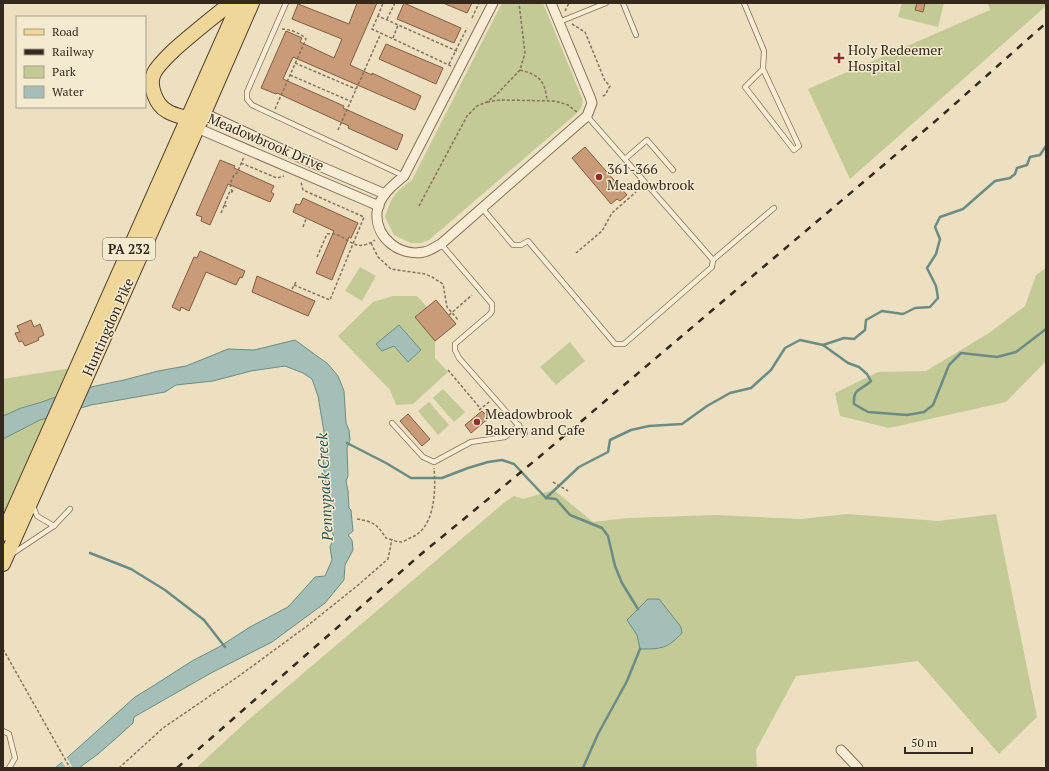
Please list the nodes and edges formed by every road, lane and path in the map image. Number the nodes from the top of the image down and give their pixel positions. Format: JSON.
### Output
{"nodes":[{"id":1,"x":231,"y":3,"type":"edge"},
{"id":2,"x":239,"y":3,"type":"edge"},
{"id":3,"x":252,"y":3,"type":"edge"},
{"id":4,"x":286,"y":3,"type":"edge"},
{"id":5,"x":383,"y":3,"type":"edge"},
{"id":6,"x":395,"y":3,"type":"edge"},
{"id":7,"x":480,"y":3,"type":"edge"},
{"id":8,"x":494,"y":3,"type":"edge"},
{"id":9,"x":519,"y":3,"type":"edge"},
{"id":10,"x":551,"y":3,"type":"edge"},
{"id":11,"x":569,"y":3,"type":"edge"},
{"id":12,"x":606,"y":3,"type":"edge"},
{"id":13,"x":623,"y":3,"type":"edge"},
{"id":14,"x":744,"y":3,"type":"edge"},
{"id":15,"x":565,"y":11,"type":"dead end"},
{"id":16,"x":378,"y":16,"type":"junction"},
{"id":17,"x":472,"y":18,"type":"dead end"},
{"id":18,"x":387,"y":20,"type":"junction"},
{"id":19,"x":559,"y":22,"type":"junction"},
{"id":20,"x":571,"y":24,"type":"dead end"},
{"id":21,"x":398,"y":25,"type":"junction"},
{"id":22,"x":467,"y":28,"type":"dead end"},
{"id":23,"x":275,"y":30,"type":"junction"},
{"id":24,"x":381,"y":34,"type":"junction"},
{"id":25,"x":636,"y":35,"type":"dead end"},
{"id":26,"x":392,"y":39,"type":"junction"},
{"id":27,"x":459,"y":52,"type":"dead end"},
{"id":28,"x":295,"y":63,"type":"junction"},
{"id":29,"x":448,"y":64,"type":"junction"},
{"id":30,"x":452,"y":66,"type":"dead end"},
{"id":31,"x":763,"y":69,"type":"junction"},
{"id":32,"x":520,"y":70,"type":"junction"},
{"id":33,"x":290,"y":75,"type":"junction"},
{"id":34,"x":356,"y":89,"type":"junction"},
{"id":35,"x":601,"y":97,"type":"dead end"},
{"id":36,"x":350,"y":101,"type":"dead end"},
{"id":37,"x":547,"y":101,"type":"junction"},
{"id":38,"x":487,"y":102,"type":"junction"},
{"id":39,"x":577,"y":112,"type":"dead end"},
{"id":40,"x":204,"y":113,"type":"junction"},
{"id":41,"x":273,"y":115,"type":"junction"},
{"id":42,"x":587,"y":116,"type":"junction"},
{"id":43,"x":192,"y":123,"type":"junction"},
{"id":44,"x":338,"y":130,"type":"dead end"},
{"id":45,"x":245,"y":154,"type":"dead end"},
{"id":46,"x":625,"y":159,"type":"junction"},
{"id":47,"x":241,"y":163,"type":"junction"},
{"id":48,"x":673,"y":170,"type":"dead end"},
{"id":49,"x":288,"y":175,"type":"dead end"},
{"id":50,"x":404,"y":176,"type":"junction"},
{"id":51,"x":301,"y":180,"type":"dead end"},
{"id":52,"x":234,"y":188,"type":"dead end"},
{"id":53,"x":232,"y":192,"type":"junction"},
{"id":54,"x":636,"y":192,"type":"dead end"},
{"id":55,"x":385,"y":194,"type":"junction"},
{"id":56,"x":224,"y":205,"type":"junction"},
{"id":57,"x":228,"y":206,"type":"dead end"},
{"id":58,"x":379,"y":206,"type":"junction"},
{"id":59,"x":419,"y":206,"type":"dead end"},
{"id":60,"x":482,"y":208,"type":"junction"},
{"id":61,"x":774,"y":208,"type":"dead end"},
{"id":62,"x":220,"y":213,"type":"dead end"},
{"id":63,"x":306,"y":219,"type":"dead end"},
{"id":64,"x":303,"y":227,"type":"dead end"},
{"id":65,"x":375,"y":240,"type":"dead end"},
{"id":66,"x":371,"y":243,"type":"junction"},
{"id":67,"x":353,"y":244,"type":"junction"},
{"id":68,"x":441,"y":244,"type":"junction"},
{"id":69,"x":318,"y":245,"type":"dead end"},
{"id":70,"x":321,"y":247,"type":"junction"},
{"id":71,"x":576,"y":253,"type":"dead end"},
{"id":72,"x":317,"y":257,"type":"dead end"},
{"id":73,"x":714,"y":260,"type":"junction"},
{"id":74,"x":296,"y":282,"type":"dead end"},
{"id":75,"x":294,"y":285,"type":"junction"},
{"id":76,"x":292,"y":289,"type":"dead end"},
{"id":77,"x":472,"y":295,"type":"dead end"},
{"id":78,"x":452,"y":313,"type":"junction"},
{"id":79,"x":449,"y":315,"type":"dead end"},
{"id":80,"x":459,"y":322,"type":"dead end"},
{"id":81,"x":448,"y":370,"type":"dead end"},
{"id":82,"x":489,"y":402,"type":"dead end"},
{"id":83,"x":392,"y":424,"type":"dead end"},
{"id":84,"x":519,"y":425,"type":"junction"},
{"id":85,"x":526,"y":433,"type":"dead end"},
{"id":86,"x":434,"y":467,"type":"dead end"},
{"id":87,"x":553,"y":482,"type":"dead end"},
{"id":88,"x":568,"y":491,"type":"dead end"},
{"id":89,"x":31,"y":500,"type":"junction"},
{"id":90,"x":70,"y":509,"type":"dead end"},
{"id":91,"x":357,"y":519,"type":"dead end"},
{"id":92,"x":54,"y":526,"type":"junction"},
{"id":93,"x":3,"y":534,"type":"edge"},
{"id":94,"x":392,"y":539,"type":"junction"},
{"id":95,"x":4,"y":561,"type":"edge"},
{"id":96,"x":3,"y":649,"type":"edge"},
{"id":97,"x":3,"y":731,"type":"edge"},
{"id":98,"x":841,"y":750,"type":"dead end"},
{"id":99,"x":8,"y":768,"type":"edge"},
{"id":100,"x":70,"y":768,"type":"edge"},
{"id":101,"x":119,"y":768,"type":"edge"},
{"id":102,"x":858,"y":768,"type":"edge"}],
"edges":[{"from":1,"to":43,"type":"main road"},
{"from":2,"to":43,"type":"main road","name":"Huntingdon Pike","number":"PA 232"},
{"from":3,"to":40,"type":"main road","name":"Huntingdon Pike","number":"PA 232"},
{"from":4,"to":23,"type":"lane"},
{"from":5,"to":16,"type":"path"},
{"from":6,"to":18,"type":"path"},
{"from":7,"to":17,"type":"path"},
{"from":8,"to":50,"type":"street"},
{"from":9,"to":32,"type":"path"},
{"from":10,"to":19,"type":"street"},
{"from":11,"to":15,"type":"path"},
{"from":12,"to":19,"type":"lane"},
{"from":13,"to":25,"type":"lane"},
{"from":14,"to":31,"type":"lane"},
{"from":16,"to":18,"type":"path"},
{"from":16,"to":24,"type":"path"},
{"from":18,"to":21,"type":"path"},
{"from":19,"to":42,"type":"street"},
{"from":20,"to":35,"type":"path"},
{"from":21,"to":26,"type":"path"},
{"from":21,"to":27,"type":"path"},
{"from":22,"to":29,"type":"path"},
{"from":23,"to":28,"type":"path"},
{"from":23,"to":41,"type":"lane"},
{"from":24,"to":26,"type":"path"},
{"from":24,"to":34,"type":"path"},
{"from":26,"to":29,"type":"path"},
{"from":28,"to":33,"type":"path"},
{"from":28,"to":34,"type":"path"},
{"from":29,"to":30,"type":"path"},
{"from":31,"to":31,"type":"lane"},
{"from":32,"to":37,"type":"path"},
{"from":32,"to":38,"type":"path"},
{"from":33,"to":36,"type":"path"},
{"from":33,"to":41,"type":"path"},
{"from":34,"to":44,"type":"path"},
{"from":37,"to":38,"type":"path"},
{"from":37,"to":39,"type":"path"},
{"from":38,"to":59,"type":"path"},
{"from":40,"to":43,"type":"main road","name":"Huntingdon Pike","number":"PA 232"},
{"from":40,"to":55,"type":"street","name":"Meadowbrook Drive"},
{"from":41,"to":50,"type":"lane"},
{"from":42,"to":46,"type":"lane"},
{"from":42,"to":60,"type":"street"},
{"from":43,"to":58,"type":"street","name":"Meadowbrook Drive"},
{"from":43,"to":89,"type":"main road","name":"Huntingdon Pike","number":"PA 232"},
{"from":43,"to":93,"type":"main road","name":"Huntingdon Pike","number":"PA 232"},
{"from":45,"to":47,"type":"path"},
{"from":46,"to":48,"type":"lane"},
{"from":46,"to":73,"type":"lane"},
{"from":47,"to":49,"type":"path"},
{"from":47,"to":53,"type":"path"},
{"from":50,"to":55,"type":"street"},
{"from":51,"to":67,"type":"path"},
{"from":52,"to":53,"type":"path"},
{"from":53,"to":56,"type":"path"},
{"from":54,"to":71,"type":"path"},
{"from":55,"to":58,"type":"street"},
{"from":56,"to":57,"type":"path"},
{"from":56,"to":62,"type":"path"},
{"from":58,"to":68,"type":"street"},
{"from":60,"to":68,"type":"street"},
{"from":60,"to":73,"type":"lane"},
{"from":61,"to":73,"type":"lane"},
{"from":63,"to":64,"type":"path"},
{"from":65,"to":66,"type":"path"},
{"from":66,"to":67,"type":"path"},
{"from":66,"to":78,"type":"path"},
{"from":67,"to":70,"type":"path"},
{"from":67,"to":75,"type":"path"},
{"from":68,"to":84,"type":"lane"},
{"from":69,"to":70,"type":"path"},
{"from":70,"to":72,"type":"path"},
{"from":74,"to":75,"type":"path"},
{"from":75,"to":76,"type":"path"},
{"from":77,"to":78,"type":"path"},
{"from":78,"to":79,"type":"path"},
{"from":78,"to":80,"type":"path"},
{"from":81,"to":82,"type":"path"},
{"from":83,"to":84,"type":"lane"},
{"from":84,"to":85,"type":"lane"},
{"from":86,"to":94,"type":"path"},
{"from":87,"to":88,"type":"path"},
{"from":89,"to":92,"type":"lane"},
{"from":89,"to":95,"type":"main road","name":"Huntingdon Pike","number":"PA 232"},
{"from":90,"to":92,"type":"lane"},
{"from":91,"to":94,"type":"path"},
{"from":92,"to":95,"type":"lane"},
{"from":94,"to":101,"type":"path"},
{"from":96,"to":100,"type":"path"},
{"from":97,"to":99,"type":"lane"},
{"from":98,"to":102,"type":"street"}]}
